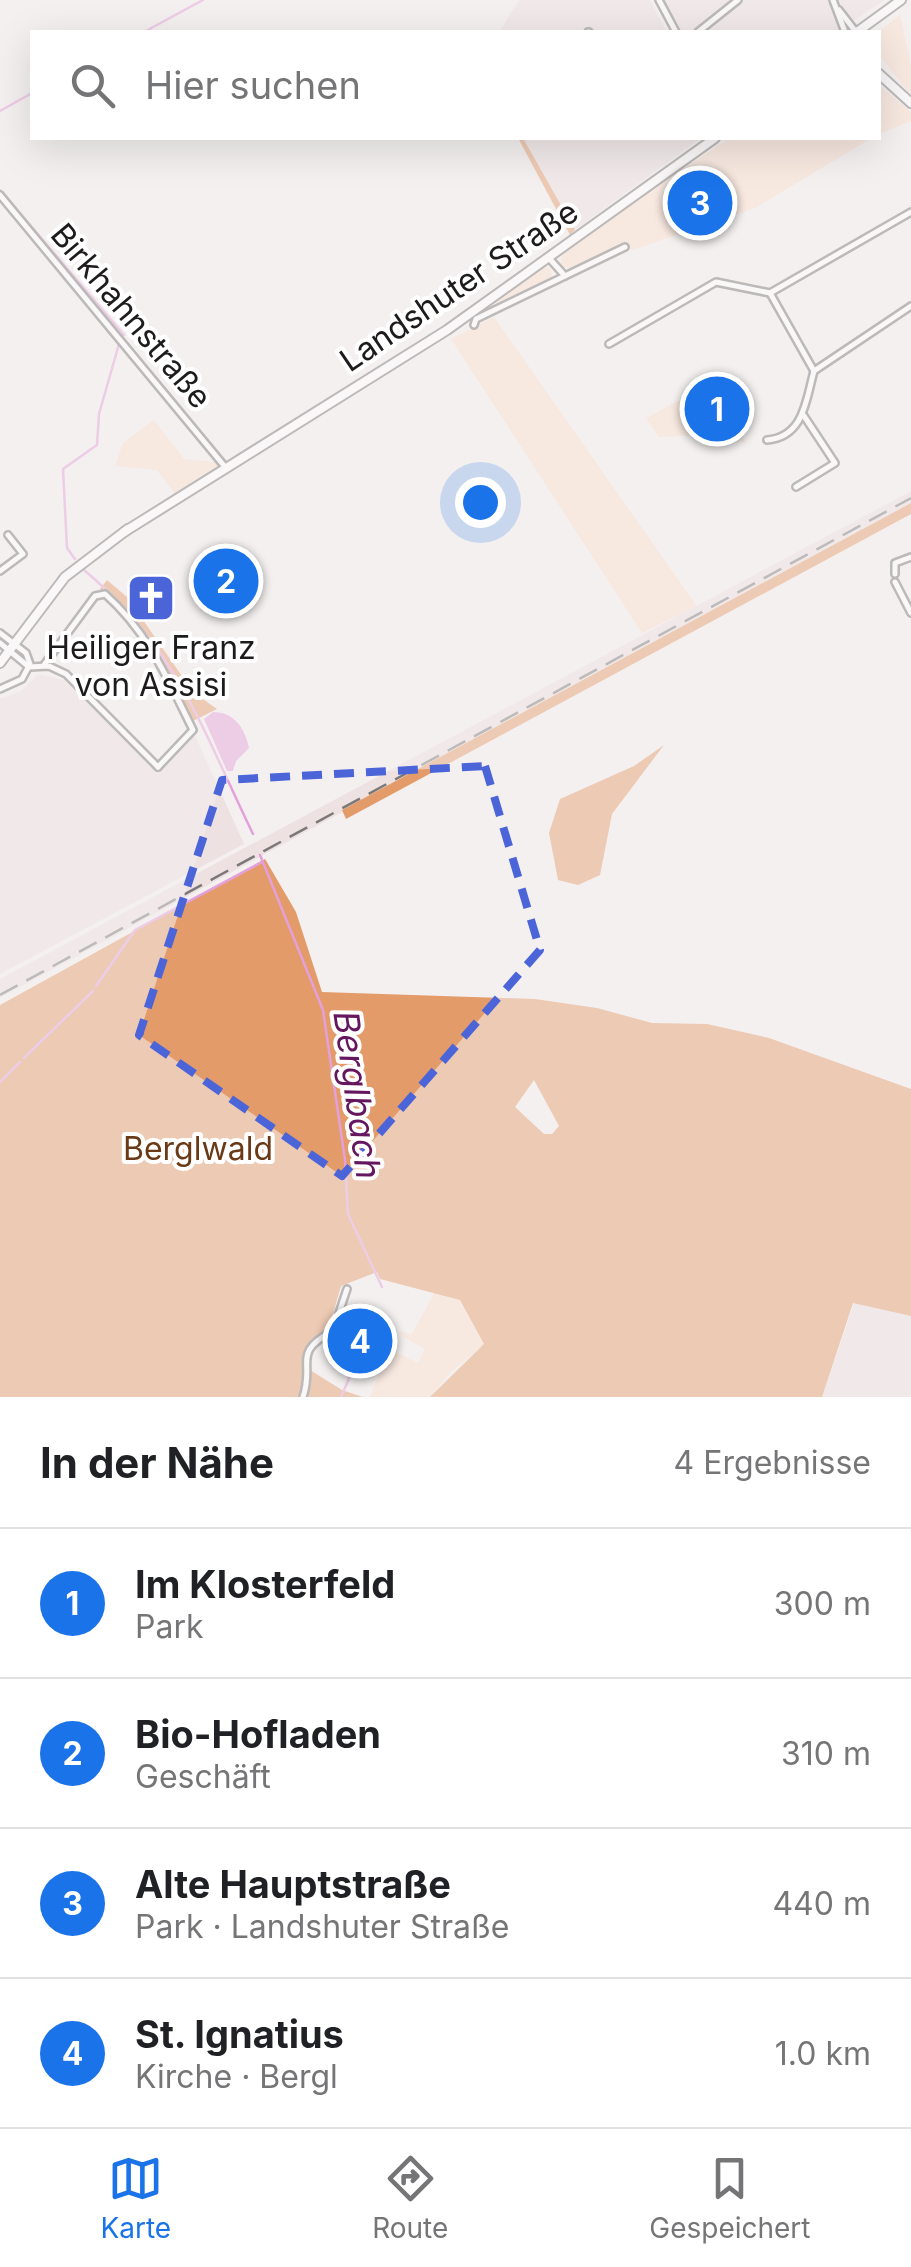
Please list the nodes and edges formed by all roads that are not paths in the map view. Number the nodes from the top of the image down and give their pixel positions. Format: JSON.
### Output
{"nodes":[{"id":1,"x":659,"y":0,"type":"edge"},
{"id":2,"x":738,"y":0,"type":"edge"},
{"id":3,"x":833,"y":0,"type":"edge"},
{"id":4,"x":901,"y":0,"type":"edge"},
{"id":5,"x":836,"y":8,"type":"junction"},
{"id":6,"x":675,"y":30,"type":"edge"},
{"id":7,"x":700,"y":30,"type":"edge"},
{"id":8,"x":845,"y":30,"type":"edge"},
{"id":9,"x":854,"y":30,"type":"edge"},
{"id":10,"x":859,"y":30,"type":"edge"},
{"id":11,"x":881,"y":75,"type":"edge"},
{"id":12,"x":911,"y":103,"type":"edge"},
{"id":13,"x":712,"y":140,"type":"edge"},
{"id":14,"x":0,"y":195,"type":"edge"},
{"id":15,"x":911,"y":212,"type":"edge"},
{"id":16,"x":625,"y":248,"type":"dead end"},
{"id":17,"x":548,"y":257,"type":"junction"},
{"id":18,"x":565,"y":276,"type":"junction"},
{"id":19,"x":770,"y":293,"type":"junction"},
{"id":20,"x":911,"y":306,"type":"edge"},
{"id":21,"x":474,"y":325,"type":"dead end"},
{"id":22,"x":608,"y":344,"type":"dead end"},
{"id":23,"x":814,"y":371,"type":"junction"},
{"id":24,"x":804,"y":416,"type":"junction"},
{"id":25,"x":767,"y":440,"type":"dead end"},
{"id":26,"x":226,"y":468,"type":"junction"},
{"id":27,"x":796,"y":488,"type":"dead end"},
{"id":28,"x":8,"y":535,"type":"dead end"},
{"id":29,"x":911,"y":556,"type":"edge"},
{"id":30,"x":0,"y":571,"type":"edge"},
{"id":31,"x":895,"y":574,"type":"dead end"},
{"id":32,"x":895,"y":582,"type":"dead end"},
{"id":33,"x":911,"y":613,"type":"edge"},
{"id":34,"x":0,"y":634,"type":"edge"},
{"id":35,"x":0,"y":643,"type":"edge"},
{"id":36,"x":12,"y":647,"type":"junction"},
{"id":37,"x":0,"y":663,"type":"edge"},
{"id":38,"x":44,"y":665,"type":"junction"},
{"id":39,"x":29,"y":667,"type":"junction"},
{"id":40,"x":0,"y":689,"type":"edge"},
{"id":41,"x":171,"y":763,"type":"dead end"},
{"id":42,"x":158,"y":767,"type":"junction"},
{"id":43,"x":347,"y":1289,"type":"dead end"},
{"id":44,"x":303,"y":1397,"type":"edge"}],
"edges":[{"from":1,"to":6,"type":"street"},
{"from":2,"to":7,"type":"street"},
{"from":3,"to":5,"type":"street"},
{"from":4,"to":10,"type":"main road"},
{"from":5,"to":8,"type":"street"},
{"from":5,"to":9,"type":"street"},
{"from":11,"to":12,"type":"main road"},
{"from":13,"to":17,"type":"main road","name":"Landshuter Straße"},
{"from":14,"to":26,"type":"street","name":"Birkhahnstraße"},
{"from":15,"to":19,"type":"street"},
{"from":16,"to":18,"type":"street"},
{"from":17,"to":18,"type":"street"},
{"from":17,"to":26,"type":"main road","name":"Landshuter Straße"},
{"from":18,"to":21,"type":"street"},
{"from":19,"to":22,"type":"street"},
{"from":19,"to":23,"type":"street"},
{"from":20,"to":23,"type":"street"},
{"from":23,"to":24,"type":"street"},
{"from":24,"to":25,"type":"street"},
{"from":24,"to":27,"type":"street"},
{"from":26,"to":36,"type":"main road","name":"Landshuter Straße"},
{"from":28,"to":30,"type":"street"},
{"from":29,"to":31,"type":"street"},
{"from":32,"to":33,"type":"street"},
{"from":34,"to":36,"type":"street"},
{"from":35,"to":36,"type":"street"},
{"from":36,"to":37,"type":"main road","name":"Landshuter Straße"},
{"from":36,"to":39,"type":"street"},
{"from":38,"to":39,"type":"street"},
{"from":38,"to":42,"type":"street"},
{"from":38,"to":42,"type":"street"},
{"from":39,"to":40,"type":"street"},
{"from":41,"to":42,"type":"street"},
{"from":43,"to":44,"type":"street"}]}
